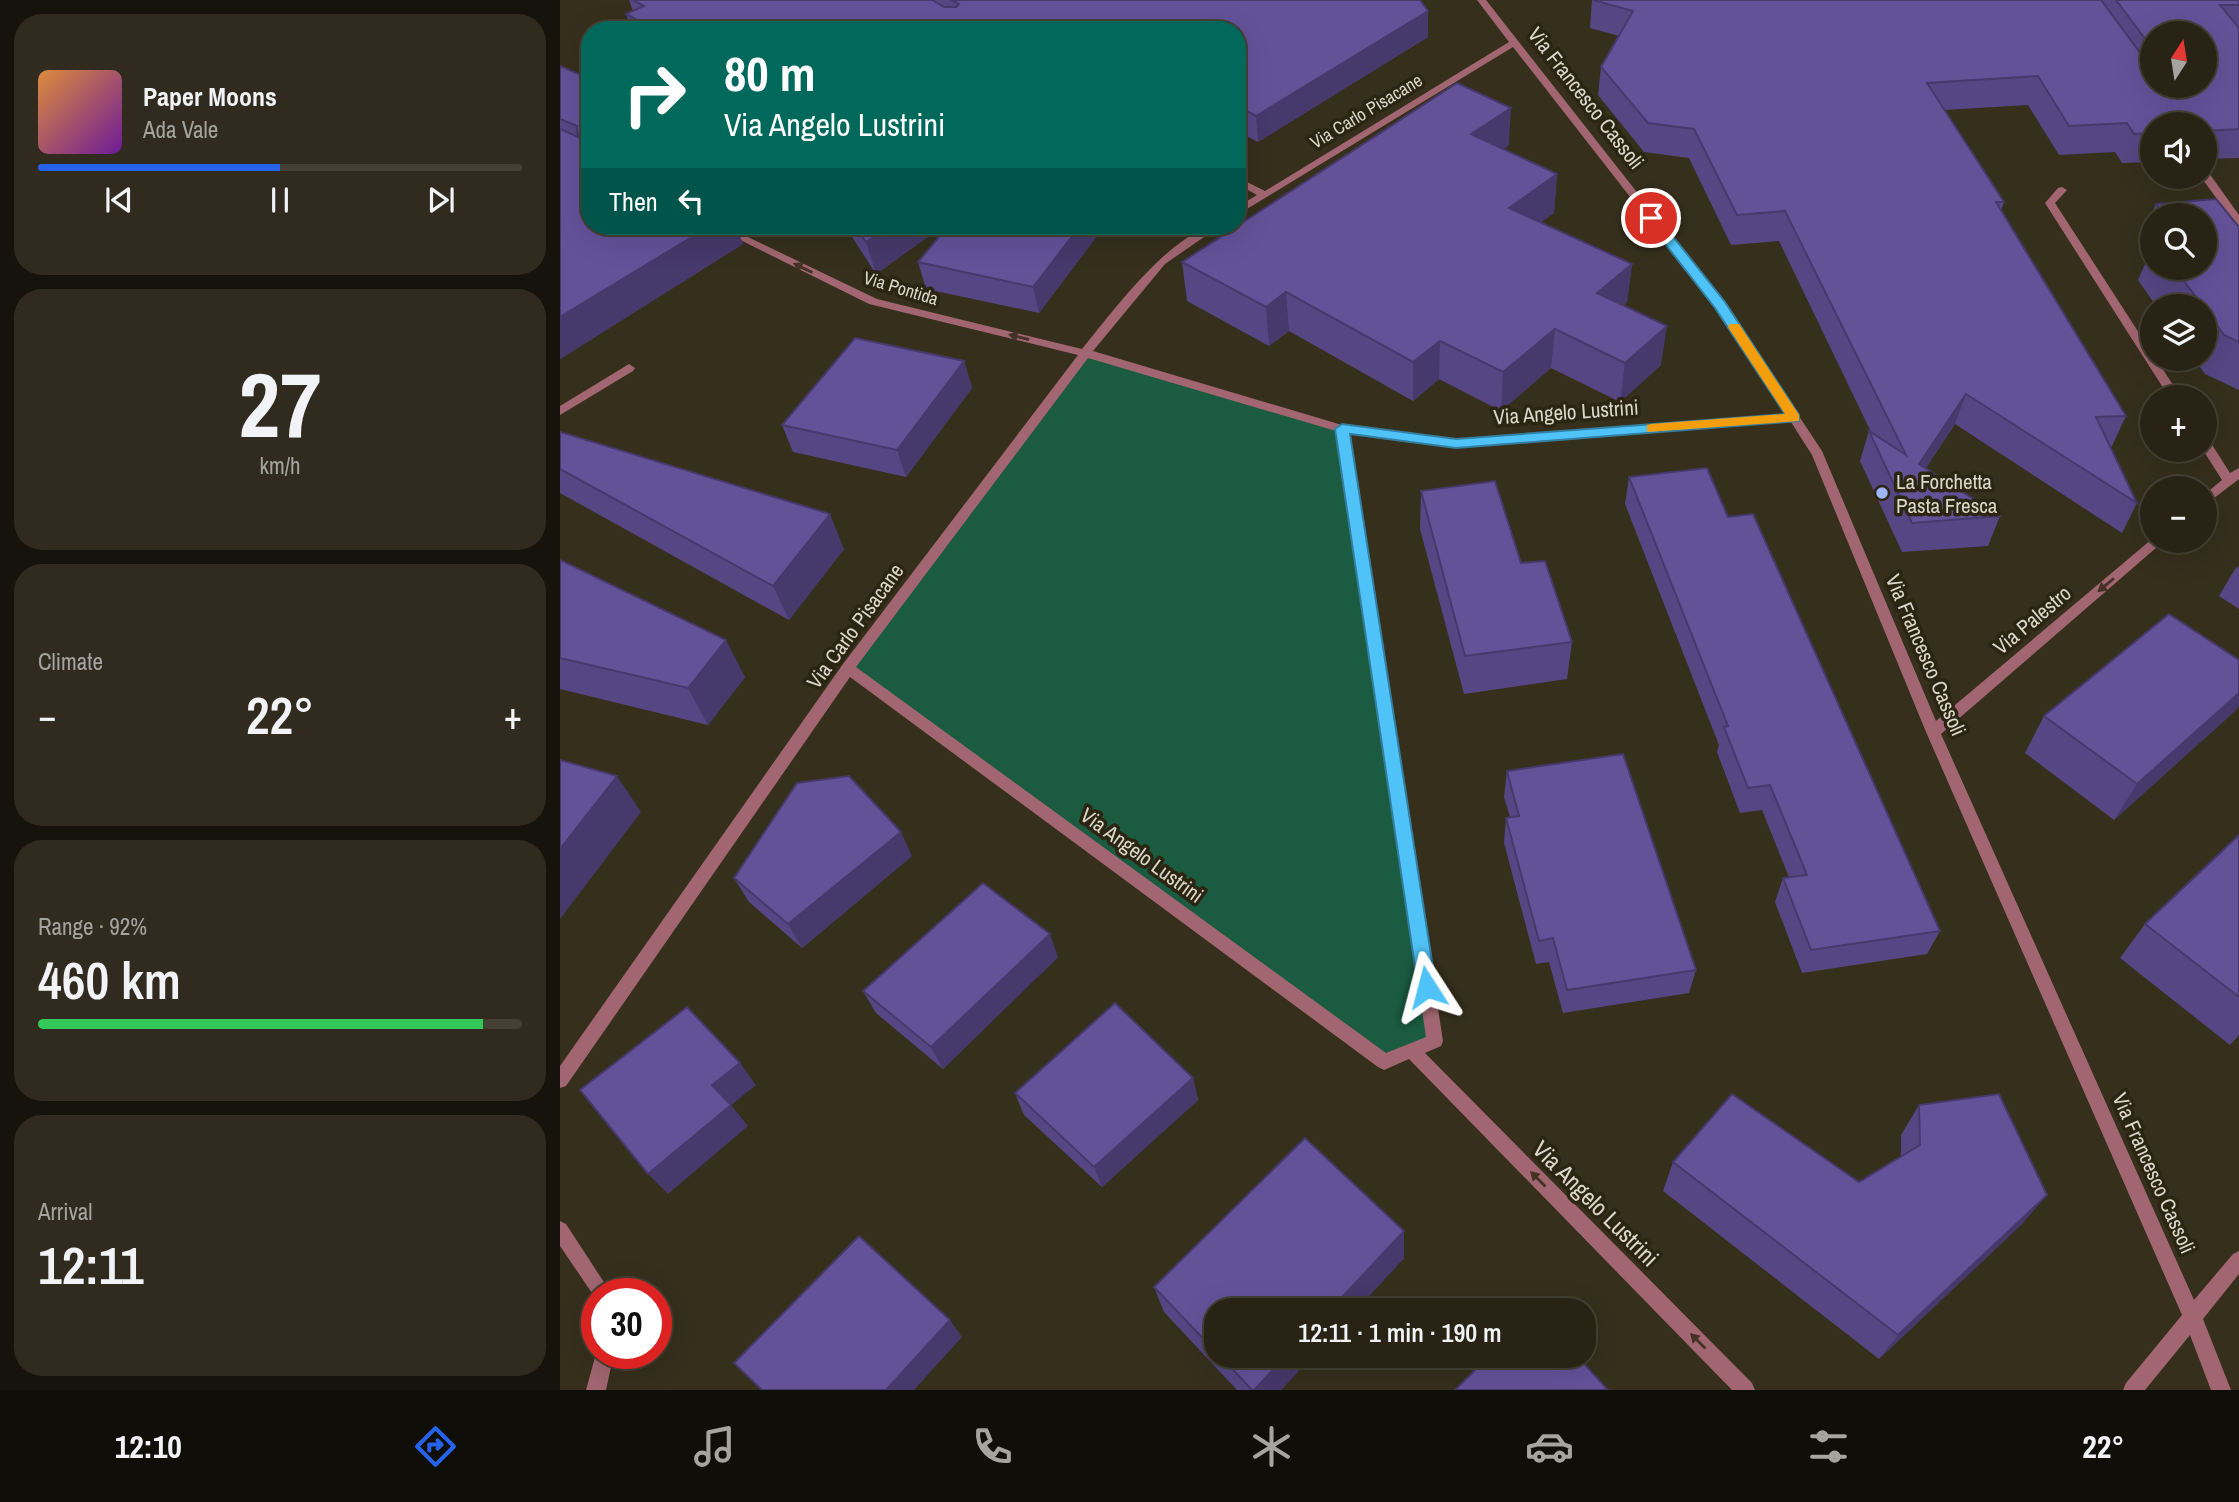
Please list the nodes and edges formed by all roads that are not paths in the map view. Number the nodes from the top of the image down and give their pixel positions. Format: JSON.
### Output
{"nodes":[{"id":1,"x":1481,"y":0,"type":"edge"},
{"id":2,"x":1514,"y":43,"type":"junction"},
{"id":3,"x":1246,"y":185,"type":"edge"},
{"id":4,"x":2215,"y":189,"type":"edge"},
{"id":5,"x":2062,"y":190,"type":"dead end"},
{"id":6,"x":1265,"y":195,"type":"junction"},
{"id":7,"x":1246,"y":207,"type":"edge"},
{"id":8,"x":2239,"y":222,"type":"edge"},
{"id":9,"x":735,"y":235,"type":"edge"},
{"id":10,"x":1200,"y":235,"type":"edge"},
{"id":11,"x":1085,"y":354,"type":"junction"},
{"id":12,"x":629,"y":368,"type":"dead end"},
{"id":13,"x":2167,"y":385,"type":"edge"},
{"id":14,"x":560,"y":411,"type":"edge"},
{"id":15,"x":1795,"y":418,"type":"junction"},
{"id":16,"x":1342,"y":429,"type":"junction"},
{"id":17,"x":2217,"y":457,"type":"edge"},
{"id":18,"x":2234,"y":476,"type":"edge"},
{"id":19,"x":2217,"y":491,"type":"edge"},
{"id":20,"x":2144,"y":553,"type":"edge"},
{"id":21,"x":848,"y":668,"type":"junction"},
{"id":22,"x":1933,"y":732,"type":"junction"},
{"id":23,"x":1412,"y":1051,"type":"junction"},
{"id":24,"x":560,"y":1080,"type":"edge"},
{"id":25,"x":560,"y":1230,"type":"edge"},
{"id":26,"x":2239,"y":1261,"type":"edge"},
{"id":27,"x":592,"y":1278,"type":"edge"},
{"id":28,"x":2192,"y":1315,"type":"junction"},
{"id":29,"x":601,"y":1369,"type":"edge"},
{"id":30,"x":596,"y":1390,"type":"edge"},
{"id":31,"x":1745,"y":1390,"type":"edge"},
{"id":32,"x":2133,"y":1390,"type":"edge"},
{"id":33,"x":2221,"y":1390,"type":"edge"}],
"edges":[{"from":1,"to":2,"type":"street","name":"Via Francesco Cassoli"},
{"from":2,"to":6,"type":"street","name":"Via Carlo Pisacane"},
{"from":2,"to":15,"type":"street","name":"Via Francesco Cassoli"},
{"from":3,"to":6,"type":"street"},
{"from":4,"to":8,"type":"street"},
{"from":5,"to":13,"type":"street"},
{"from":6,"to":7,"type":"street","name":"Via Carlo Pisacane"},
{"from":11,"to":9,"type":"street","name":"Via Pontida","one_way":true},
{"from":10,"to":11,"type":"street","name":"Via Carlo Pisacane"},
{"from":11,"to":16,"type":"street","name":"Via Angelo Lustrini"},
{"from":11,"to":21,"type":"street","name":"Via Carlo Pisacane"},
{"from":12,"to":14,"type":"street"},
{"from":15,"to":16,"type":"street","name":"Via Angelo Lustrini"},
{"from":15,"to":22,"type":"street","name":"Via Francesco Cassoli"},
{"from":16,"to":23,"type":"street","name":"Via Angelo Lustrini"},
{"from":17,"to":18,"type":"street"},
{"from":18,"to":19,"type":"street"},
{"from":20,"to":22,"type":"street","name":"Via Palestro","one_way":true},
{"from":21,"to":23,"type":"street","name":"Via Angelo Lustrini"},
{"from":21,"to":24,"type":"street","name":"Via Carlo Pisacane"},
{"from":22,"to":28,"type":"street","name":"Via Francesco Cassoli"},
{"from":31,"to":23,"type":"street","name":"Via Angelo Lustrini","one_way":true},
{"from":25,"to":27,"type":"street"},
{"from":26,"to":28,"type":"street"},
{"from":28,"to":32,"type":"street"},
{"from":28,"to":33,"type":"street","name":"Via Francesco Cassoli"},
{"from":29,"to":30,"type":"street"}]}
